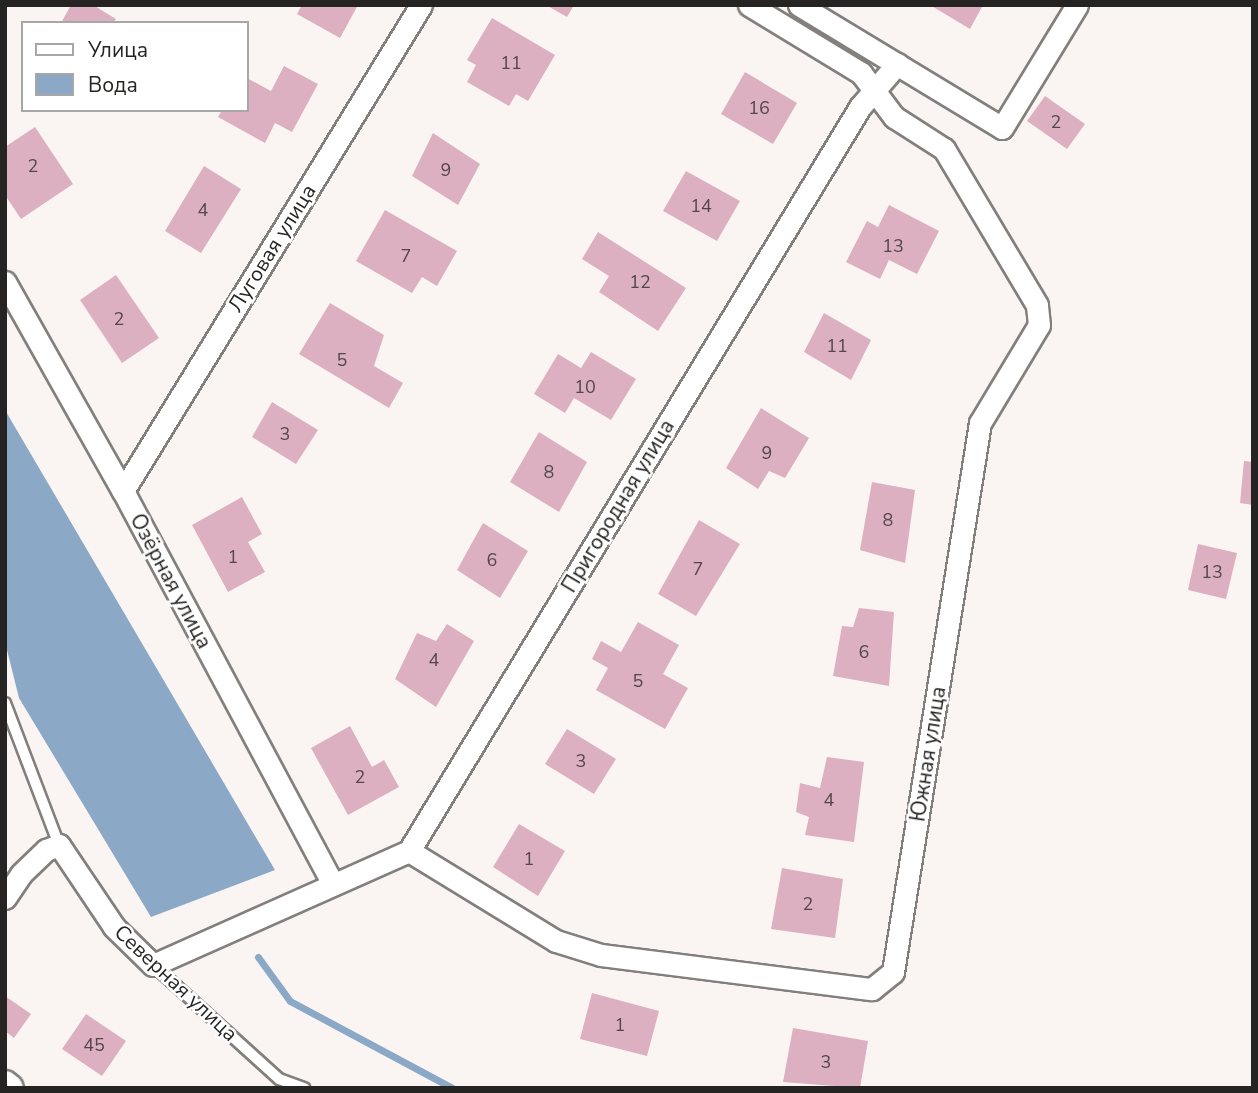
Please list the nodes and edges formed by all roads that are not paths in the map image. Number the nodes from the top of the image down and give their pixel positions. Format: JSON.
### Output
{"nodes":[{"id":1,"x":421,"y":5,"type":"edge"},
{"id":2,"x":749,"y":5,"type":"edge"},
{"id":3,"x":799,"y":5,"type":"edge"},
{"id":4,"x":1077,"y":5,"type":"edge"},
{"id":5,"x":897,"y":64,"type":"junction"},
{"id":6,"x":875,"y":92,"type":"junction"},
{"id":7,"x":5,"y":282,"type":"edge"},
{"id":8,"x":123,"y":491,"type":"junction"},
{"id":9,"x":5,"y":703,"type":"edge"},
{"id":10,"x":60,"y":845,"type":"junction"},
{"id":11,"x":409,"y":851,"type":"junction"},
{"id":12,"x":332,"y":883,"type":"junction"},
{"id":13,"x":5,"y":898,"type":"edge"},
{"id":14,"x":153,"y":965,"type":"junction"},
{"id":15,"x":5,"y":1084,"type":"edge"},
{"id":16,"x":10,"y":1088,"type":"edge"},
{"id":17,"x":304,"y":1088,"type":"edge"}],
"edges":[{"from":1,"to":8,"type":"street","name":"Луговая улица"},
{"from":2,"to":6,"type":"street","name":"Южная улица"},
{"from":3,"to":5,"type":"street"},
{"from":4,"to":5,"type":"street"},
{"from":5,"to":6,"type":"street","name":"Пригородная улица"},
{"from":6,"to":11,"type":"street","name":"Пригородная улица"},
{"from":6,"to":11,"type":"street","name":"Южная улица"},
{"from":7,"to":8,"type":"street","name":"Озёрная улица"},
{"from":8,"to":12,"type":"street","name":"Озёрная улица"},
{"from":9,"to":10,"type":"lane","name":"Северная улица"},
{"from":10,"to":13,"type":"street"},
{"from":10,"to":14,"type":"street","name":"Северная улица"},
{"from":11,"to":12,"type":"street"},
{"from":12,"to":14,"type":"street"},
{"from":14,"to":17,"type":"lane","name":"Северная улица"},
{"from":15,"to":16,"type":"street"}]}
